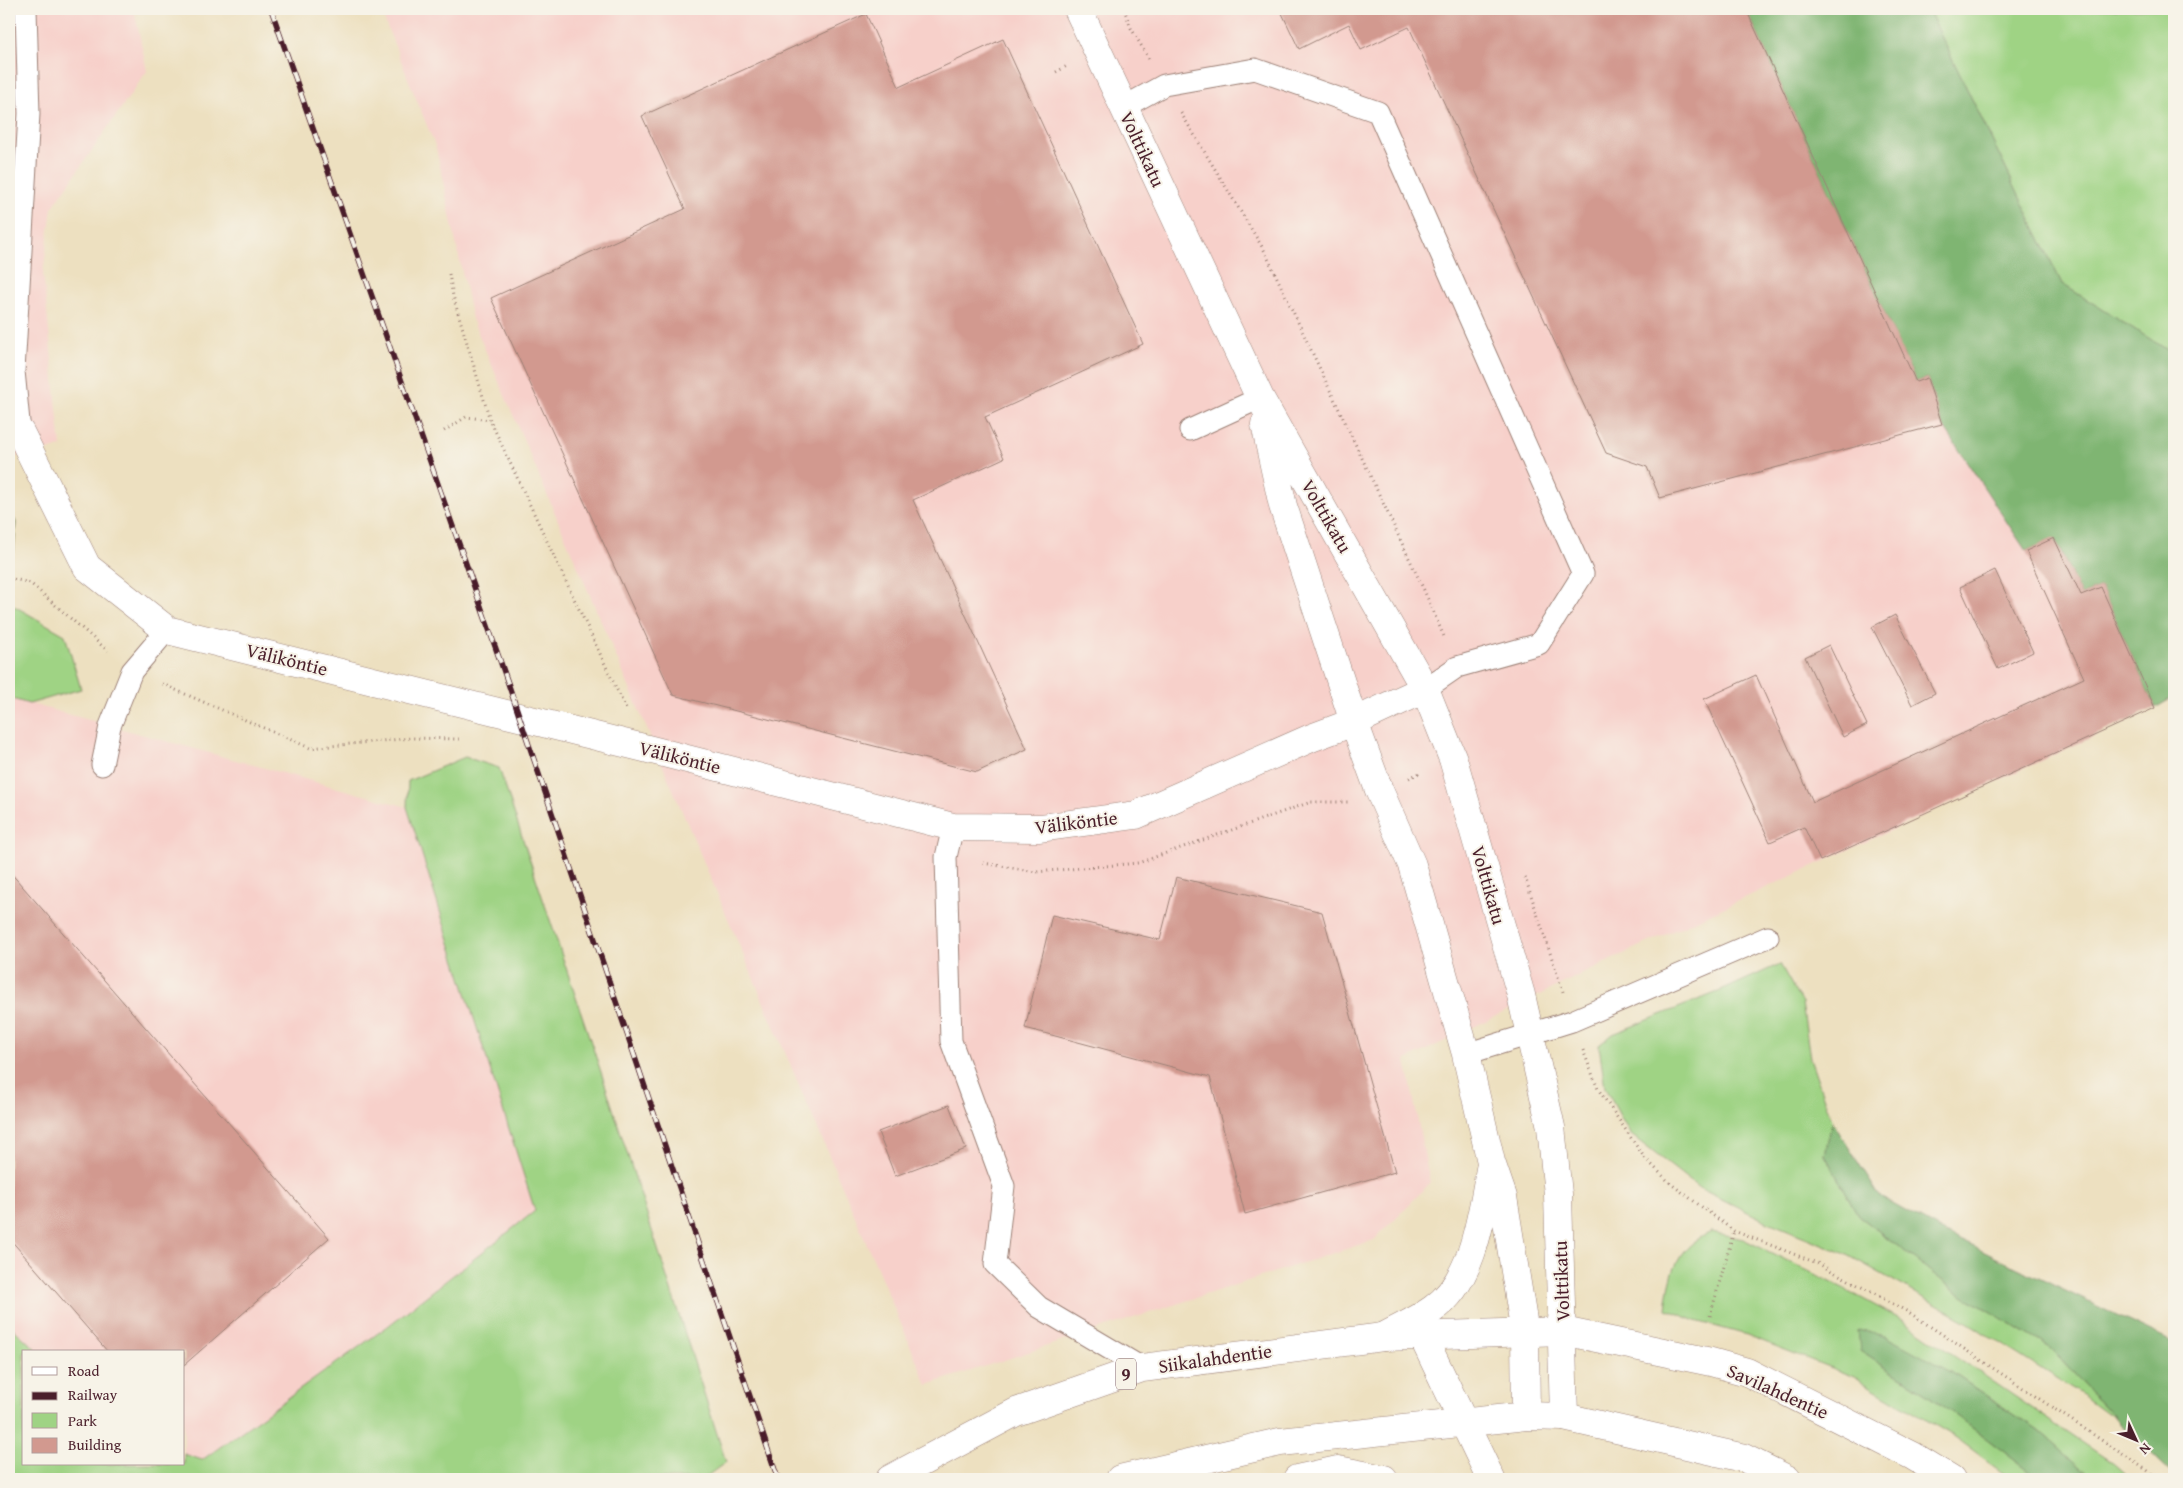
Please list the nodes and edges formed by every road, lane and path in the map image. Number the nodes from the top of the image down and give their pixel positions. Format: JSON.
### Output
{"nodes":[{"id":1,"x":26,"y":9,"type":"edge"},
{"id":2,"x":1078,"y":9,"type":"edge"},
{"id":3,"x":1124,"y":107,"type":"junction"},
{"id":4,"x":449,"y":274,"type":"dead end"},
{"id":5,"x":1260,"y":398,"type":"junction"},
{"id":6,"x":490,"y":420,"type":"junction"},
{"id":7,"x":1190,"y":430,"type":"dead end"},
{"id":8,"x":444,"y":431,"type":"dead end"},
{"id":9,"x":14,"y":433,"type":"edge"},
{"id":10,"x":9,"y":578,"type":"edge"},
{"id":11,"x":30,"y":583,"type":"dead end"},
{"id":12,"x":167,"y":630,"type":"junction"},
{"id":13,"x":1425,"y":689,"type":"junction"},
{"id":14,"x":1354,"y":722,"type":"junction"},
{"id":15,"x":644,"y":748,"type":"junction"},
{"id":16,"x":102,"y":765,"type":"dead end"},
{"id":17,"x":953,"y":827,"type":"junction"},
{"id":18,"x":1768,"y":937,"type":"dead end"},
{"id":19,"x":1532,"y":1034,"type":"junction"},
{"id":20,"x":1466,"y":1054,"type":"junction"},
{"id":21,"x":1491,"y":1162,"type":"junction"},
{"id":22,"x":1710,"y":1316,"type":"dead end"},
{"id":23,"x":1563,"y":1331,"type":"junction"},
{"id":24,"x":1526,"y":1333,"type":"junction"},
{"id":25,"x":1422,"y":1336,"type":"junction"},
{"id":26,"x":1383,"y":1337,"type":"junction"},
{"id":27,"x":1142,"y":1368,"type":"junction"},
{"id":28,"x":1526,"y":1416,"type":"junction"},
{"id":29,"x":1564,"y":1418,"type":"junction"},
{"id":30,"x":1464,"y":1422,"type":"junction"},
{"id":31,"x":890,"y":1479,"type":"edge"},
{"id":32,"x":1120,"y":1479,"type":"edge"},
{"id":33,"x":1297,"y":1479,"type":"edge"},
{"id":34,"x":1384,"y":1479,"type":"edge"},
{"id":35,"x":1492,"y":1479,"type":"edge"},
{"id":36,"x":1787,"y":1479,"type":"edge"},
{"id":37,"x":1951,"y":1479,"type":"edge"},
{"id":38,"x":2156,"y":1479,"type":"edge"}],
"edges":[{"from":1,"to":9,"type":"lane","name":"Väliköntie"},
{"from":2,"to":3,"type":"main road","name":"Volttikatu"},
{"from":3,"to":5,"type":"main road","name":"Volttikatu"},
{"from":3,"to":13,"type":"lane"},
{"from":4,"to":6,"type":"path"},
{"from":5,"to":7,"type":"lane"},
{"from":5,"to":13,"type":"main road","name":"Volttikatu"},
{"from":5,"to":14,"type":"main road","name":"Volttikatu"},
{"from":6,"to":8,"type":"path"},
{"from":6,"to":15,"type":"path"},
{"from":9,"to":12,"type":"main road","name":"Väliköntie"},
{"from":10,"to":11,"type":"path"},
{"from":12,"to":15,"type":"main road","name":"Väliköntie"},
{"from":12,"to":16,"type":"lane"},
{"from":13,"to":14,"type":"main road","name":"Väliköntie"},
{"from":13,"to":19,"type":"main road","name":"Volttikatu"},
{"from":14,"to":17,"type":"main road","name":"Väliköntie"},
{"from":14,"to":20,"type":"main road","name":"Volttikatu"},
{"from":15,"to":17,"type":"main road","name":"Väliköntie"},
{"from":17,"to":27,"type":"lane"},
{"from":18,"to":19,"type":"lane"},
{"from":19,"to":20,"type":"lane"},
{"from":19,"to":23,"type":"main road","name":"Volttikatu"},
{"from":20,"to":21,"type":"main road","name":"Volttikatu"},
{"from":21,"to":24,"type":"main road","name":"Volttikatu"},
{"from":21,"to":26,"type":"main road","name":"Volttikatu"},
{"from":22,"to":38,"type":"path"},
{"from":23,"to":24,"type":"main road","name":"Siikalahdentie","number":"9"},
{"from":23,"to":29,"type":"main road","name":"Volttikatu"},
{"from":23,"to":37,"type":"main road","name":"Savilahdentie"},
{"from":24,"to":25,"type":"main road","name":"Siikalahdentie","number":"9"},
{"from":24,"to":28,"type":"main road","name":"Volttikatu"},
{"from":25,"to":26,"type":"main road","name":"Siikalahdentie","number":"9"},
{"from":25,"to":30,"type":"main road"},
{"from":26,"to":27,"type":"main road","name":"Siikalahdentie","number":"9"},
{"from":27,"to":31,"type":"main road","name":"Siikalahdentie","number":"9"},
{"from":28,"to":29,"type":"main road"},
{"from":28,"to":30,"type":"main road"},
{"from":29,"to":36,"type":"main road"},
{"from":30,"to":32,"type":"main road"},
{"from":30,"to":35,"type":"main road"},
{"from":33,"to":34,"type":"main road"}]}
